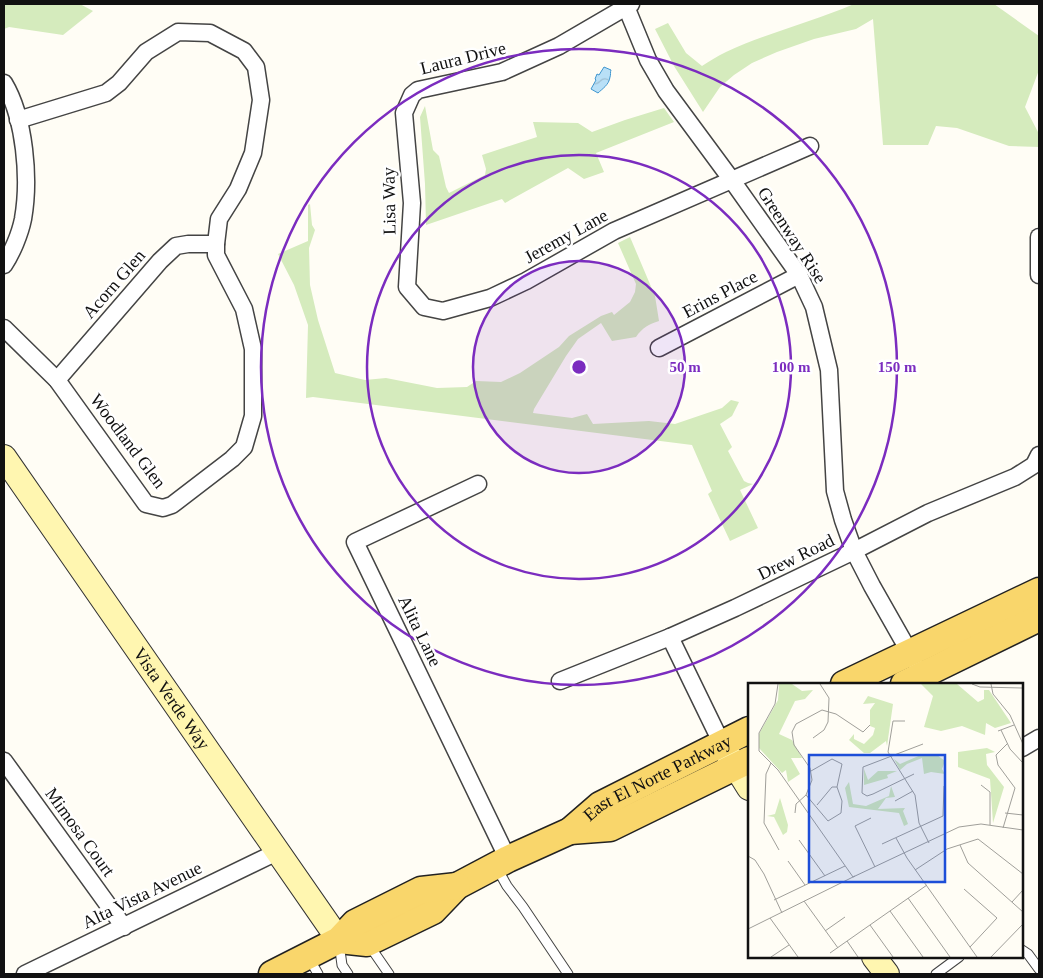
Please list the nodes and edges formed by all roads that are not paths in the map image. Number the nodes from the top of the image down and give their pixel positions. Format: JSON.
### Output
{"nodes":[{"id":1,"x":627,"y":4,"type":"edge"},
{"id":2,"x":4,"y":83,"type":"edge"},
{"id":3,"x":412,"y":96,"type":"joint"},
{"id":4,"x":18,"y":120,"type":"junction"},
{"id":5,"x":810,"y":146,"type":"dead end"},
{"id":6,"x":731,"y":179,"type":"junction"},
{"id":7,"x":1039,"y":237,"type":"edge"},
{"id":8,"x":216,"y":244,"type":"junction"},
{"id":9,"x":4,"y":265,"type":"edge"},
{"id":10,"x":799,"y":275,"type":"junction"},
{"id":11,"x":1039,"y":275,"type":"edge"},
{"id":12,"x":419,"y":302,"type":"joint"},
{"id":13,"x":4,"y":328,"type":"edge"},
{"id":14,"x":659,"y":348,"type":"dead end"},
{"id":15,"x":58,"y":380,"type":"junction"},
{"id":16,"x":1039,"y":455,"type":"edge"},
{"id":17,"x":4,"y":457,"type":"edge"},
{"id":18,"x":478,"y":484,"type":"dead end"},
{"id":19,"x":854,"y":551,"type":"junction"},
{"id":20,"x":1039,"y":591,"type":"edge"},
{"id":21,"x":1039,"y":618,"type":"edge"},
{"id":22,"x":670,"y":637,"type":"junction"},
{"id":23,"x":910,"y":652,"type":"junction"},
{"id":24,"x":914,"y":680,"type":"edge"},
{"id":25,"x":560,"y":681,"type":"dead end"},
{"id":26,"x":846,"y":683,"type":"edge"},
{"id":27,"x":748,"y":731,"type":"edge"},
{"id":28,"x":1039,"y":738,"type":"edge"},
{"id":29,"x":722,"y":744,"type":"junction"},
{"id":30,"x":1023,"y":747,"type":"edge"},
{"id":31,"x":4,"y":761,"type":"edge"},
{"id":32,"x":745,"y":772,"type":"edge"},
{"id":33,"x":570,"y":830,"type":"junction"},
{"id":34,"x":277,"y":852,"type":"junction"},
{"id":35,"x":502,"y":863,"type":"junction"},
{"id":36,"x":457,"y":886,"type":"junction"},
{"id":37,"x":124,"y":927,"type":"junction"},
{"id":38,"x":339,"y":940,"type":"junction"},
{"id":39,"x":367,"y":942,"type":"junction"},
{"id":40,"x":1023,"y":951,"type":"edge"},
{"id":41,"x":875,"y":958,"type":"edge"},
{"id":42,"x":958,"y":958,"type":"edge"},
{"id":43,"x":313,"y":965,"type":"edge"},
{"id":44,"x":1039,"y":969,"type":"edge"},
{"id":45,"x":25,"y":974,"type":"edge"},
{"id":46,"x":272,"y":974,"type":"edge"},
{"id":47,"x":348,"y":974,"type":"edge"},
{"id":48,"x":389,"y":974,"type":"edge"},
{"id":49,"x":568,"y":974,"type":"edge"},
{"id":50,"x":887,"y":974,"type":"edge"},
{"id":51,"x":936,"y":974,"type":"edge"}],
"edges":[{"from":1,"to":3,"type":"street","name":"Laura Drive"},
{"from":1,"to":6,"type":"street","name":"Greenway Rise"},
{"from":2,"to":4,"type":"street"},
{"from":3,"to":12,"type":"street","name":"Lisa Way"},
{"from":4,"to":8,"type":"street","name":"Woodland Glen"},
{"from":4,"to":9,"type":"street"},
{"from":5,"to":6,"type":"street","name":"Jeremy Lane"},
{"from":6,"to":10,"type":"street","name":"Greenway Rise"},
{"from":6,"to":12,"type":"street","name":"Jeremy Lane"},
{"from":7,"to":11,"type":"street"},
{"from":8,"to":15,"type":"street","name":"Acorn Glen"},
{"from":8,"to":15,"type":"street","name":"Woodland Glen"},
{"from":10,"to":14,"type":"street","name":"Erins Place"},
{"from":10,"to":19,"type":"street","name":"Greenway Rise"},
{"from":13,"to":15,"type":"street","name":"Woodland Glen"},
{"from":16,"to":19,"type":"street","name":"Drew Road"},
{"from":17,"to":34,"type":"street","name":"Vista Verde Way"},
{"from":18,"to":35,"type":"street","name":"Alita Lane"},
{"from":19,"to":22,"type":"street","name":"Drew Road"},
{"from":19,"to":23,"type":"street","name":"Greenway Rise"},
{"from":20,"to":23,"type":"main road"},
{"from":21,"to":24,"type":"main road"},
{"from":22,"to":25,"type":"street","name":"Drew Road"},
{"from":22,"to":29,"type":"street"},
{"from":23,"to":24,"type":"street","name":"Greenway Rise"},
{"from":23,"to":26,"type":"main road"},
{"from":27,"to":29,"type":"main road","name":"East El Norte Parkway"},
{"from":28,"to":30,"type":"street"},
{"from":29,"to":32,"type":"street"},
{"from":29,"to":33,"type":"main road","name":"East El Norte Parkway"},
{"from":31,"to":37,"type":"street","name":"Mimosa Court"},
{"from":32,"to":33,"type":"main road","name":"East El Norte Parkway"},
{"from":33,"to":35,"type":"main road","name":"East El Norte Parkway"},
{"from":34,"to":37,"type":"street","name":"Alta Vista Avenue"},
{"from":34,"to":38,"type":"street","name":"Vista Verde Way"},
{"from":35,"to":36,"type":"main road","name":"East El Norte Parkway"},
{"from":35,"to":49,"type":"lane"},
{"from":36,"to":38,"type":"main road","name":"East El Norte Parkway"},
{"from":36,"to":39,"type":"main road","name":"East El Norte Parkway"},
{"from":37,"to":45,"type":"street","name":"Alta Vista Avenue"},
{"from":38,"to":39,"type":"main road","name":"East El Norte Parkway"},
{"from":38,"to":43,"type":"main road","name":"East El Norte Parkway"},
{"from":38,"to":47,"type":"lane"},
{"from":39,"to":48,"type":"lane"},
{"from":40,"to":44,"type":"lane"},
{"from":41,"to":50,"type":"street"},
{"from":42,"to":51,"type":"lane"},
{"from":43,"to":46,"type":"main road","name":"East El Norte Parkway"}]}
